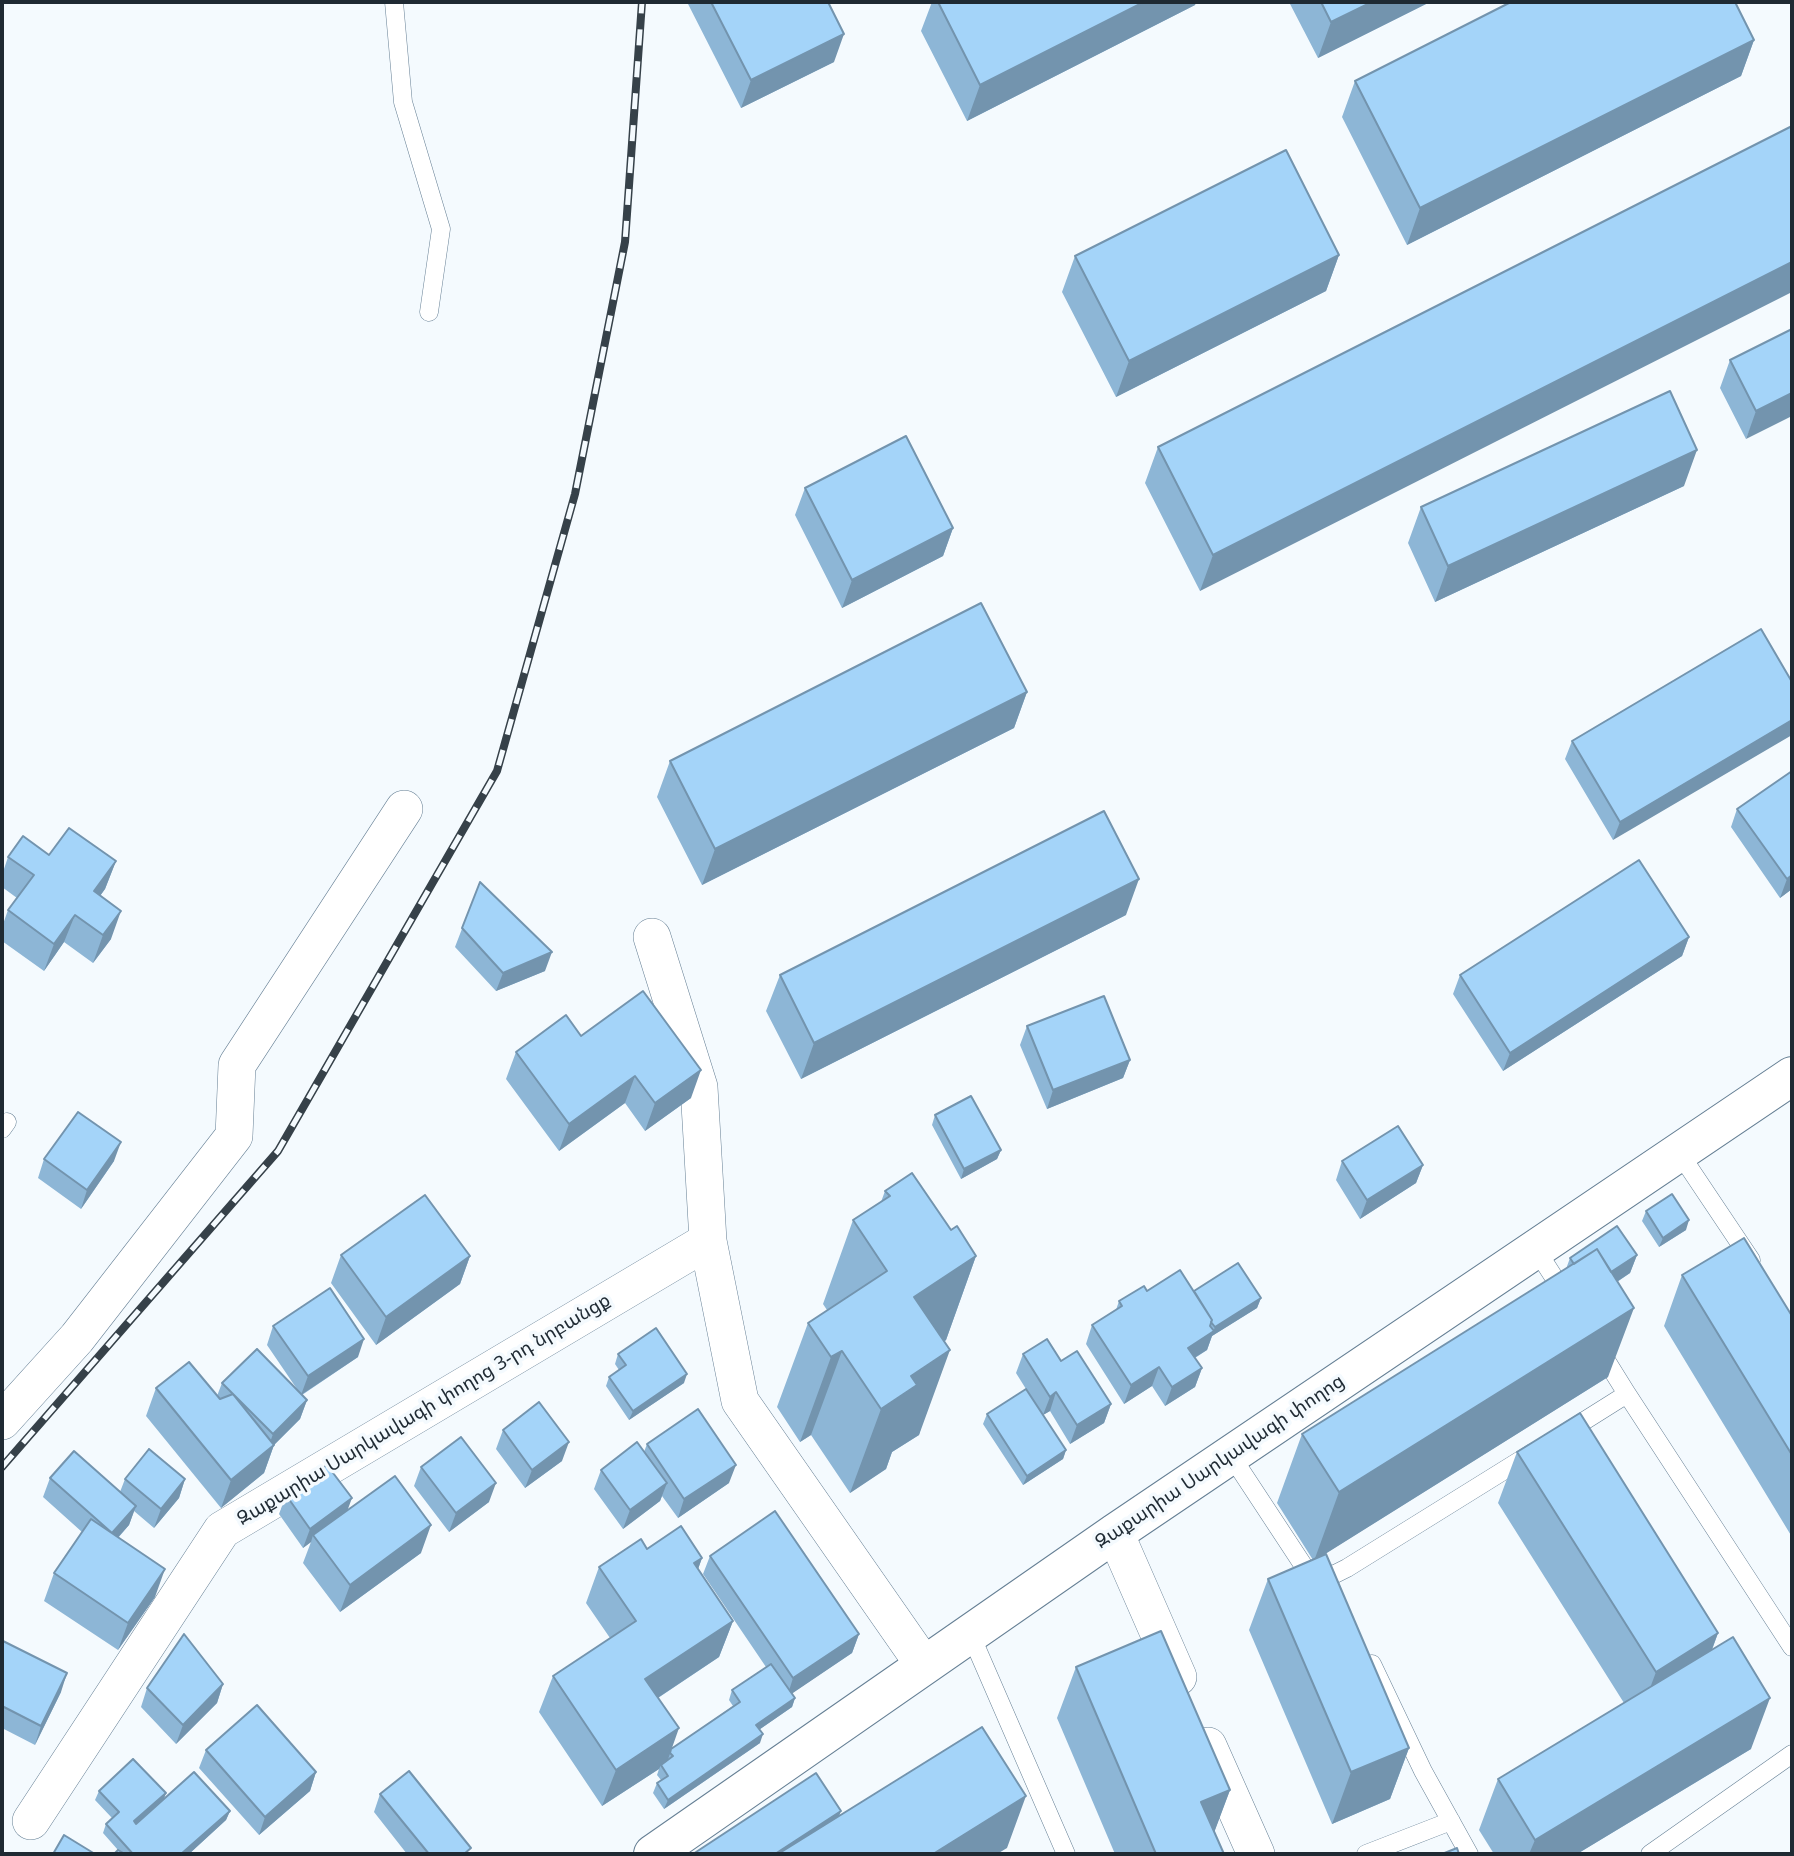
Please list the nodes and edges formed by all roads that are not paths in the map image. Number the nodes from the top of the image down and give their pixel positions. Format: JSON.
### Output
{"nodes":[{"id":1,"x":394,"y":2,"type":"edge"},
{"id":2,"x":429,"y":312,"type":"dead end"},
{"id":3,"x":404,"y":809,"type":"dead end"},
{"id":4,"x":652,"y":937,"type":"dead end"},
{"id":5,"x":1792,"y":1076,"type":"edge"},
{"id":6,"x":1678,"y":1151,"type":"junction"},
{"id":7,"x":708,"y":1241,"type":"junction"},
{"id":8,"x":1535,"y":1248,"type":"junction"},
{"id":9,"x":1762,"y":1276,"type":"edge"},
{"id":10,"x":1578,"y":1315,"type":"edge"},
{"id":11,"x":1592,"y":1338,"type":"edge"},
{"id":12,"x":1627,"y":1394,"type":"junction"},
{"id":13,"x":2,"y":1421,"type":"edge"},
{"id":14,"x":1230,"y":1454,"type":"junction"},
{"id":15,"x":1115,"y":1533,"type":"junction"},
{"id":16,"x":970,"y":1633,"type":"junction"},
{"id":17,"x":1792,"y":1647,"type":"edge"},
{"id":18,"x":1369,"y":1658,"type":"edge"},
{"id":19,"x":923,"y":1665,"type":"junction"},
{"id":20,"x":1792,"y":1754,"type":"edge"},
{"id":21,"x":31,"y":1821,"type":"dead end"},
{"id":22,"x":1451,"y":1821,"type":"junction"},
{"id":23,"x":1063,"y":1853,"type":"edge"},
{"id":24,"x":653,"y":1854,"type":"edge"},
{"id":25,"x":1256,"y":1854,"type":"edge"},
{"id":26,"x":1366,"y":1854,"type":"edge"},
{"id":27,"x":1469,"y":1854,"type":"edge"},
{"id":28,"x":1650,"y":1854,"type":"edge"}],
"edges":[{"from":1,"to":2,"type":"lane"},
{"from":3,"to":13,"type":"street"},
{"from":4,"to":7,"type":"street"},
{"from":5,"to":6,"type":"main road","name":"Զաքարիա Սարկավագի փողոց"},
{"from":6,"to":8,"type":"main road","name":"Զաքարիա Սարկավագի փողոց"},
{"from":6,"to":9,"type":"lane"},
{"from":7,"to":19,"type":"street"},
{"from":7,"to":21,"type":"street","name":"Զաքարիա Սարկավագի փողոց 3-րդ նրբանցք"},
{"from":8,"to":10,"type":"lane"},
{"from":8,"to":14,"type":"main road","name":"Զաքարիա Սարկավագի փողոց"},
{"from":11,"to":12,"type":"lane"},
{"from":12,"to":14,"type":"lane"},
{"from":12,"to":17,"type":"lane"},
{"from":14,"to":15,"type":"main road","name":"Զաքարիա Սարկավագի փողոց"},
{"from":15,"to":16,"type":"main road","name":"Զաքարիա Սարկավագի փողոց"},
{"from":15,"to":25,"type":"street"},
{"from":16,"to":19,"type":"main road","name":"Զաքարիա Սարկավագի փողոց"},
{"from":16,"to":23,"type":"lane"},
{"from":18,"to":22,"type":"lane"},
{"from":19,"to":24,"type":"main road","name":"Զաքարիա Սարկավագի փողոց"},
{"from":20,"to":28,"type":"lane"},
{"from":22,"to":26,"type":"lane"},
{"from":22,"to":27,"type":"lane"}]}
